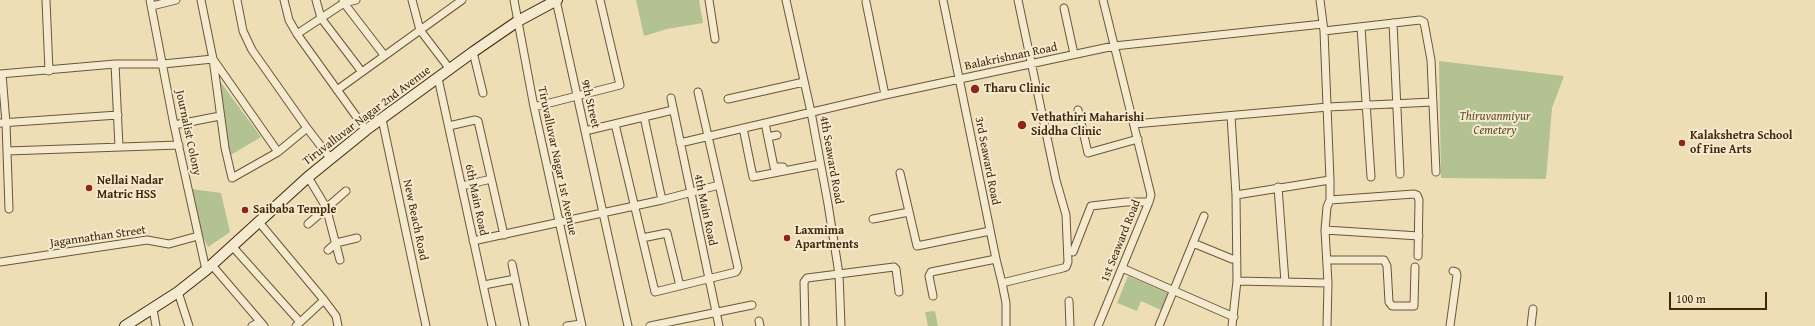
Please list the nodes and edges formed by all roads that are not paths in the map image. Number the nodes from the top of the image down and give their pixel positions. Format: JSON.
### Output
{"nodes":[{"id":1,"x":46,"y":0,"type":"edge"},
{"id":2,"x":176,"y":0,"type":"edge"},
{"id":3,"x":201,"y":0,"type":"edge"},
{"id":4,"x":237,"y":0,"type":"edge"},
{"id":5,"x":284,"y":0,"type":"edge"},
{"id":6,"x":316,"y":0,"type":"edge"},
{"id":7,"x":356,"y":0,"type":"edge"},
{"id":8,"x":412,"y":0,"type":"edge"},
{"id":9,"x":462,"y":0,"type":"edge"},
{"id":10,"x":514,"y":0,"type":"edge"},
{"id":11,"x":556,"y":0,"type":"edge"},
{"id":12,"x":600,"y":0,"type":"edge"},
{"id":13,"x":709,"y":0,"type":"edge"},
{"id":14,"x":786,"y":0,"type":"edge"},
{"id":15,"x":943,"y":0,"type":"edge"},
{"id":16,"x":1018,"y":0,"type":"edge"},
{"id":17,"x":1103,"y":0,"type":"edge"},
{"id":18,"x":1320,"y":0,"type":"edge"},
{"id":19,"x":344,"y":2,"type":"edge"},
{"id":20,"x":866,"y":2,"type":"dead end"},
{"id":21,"x":151,"y":3,"type":"edge"},
{"id":22,"x":1064,"y":8,"type":"dead end"},
{"id":23,"x":321,"y":18,"type":"junction"},
{"id":24,"x":518,"y":21,"type":"junction"},
{"id":25,"x":1394,"y":23,"type":"junction"},
{"id":26,"x":1361,"y":27,"type":"junction"},
{"id":27,"x":1324,"y":28,"type":"junction"},
{"id":28,"x":420,"y":30,"type":"junction"},
{"id":29,"x":297,"y":34,"type":"junction"},
{"id":30,"x":715,"y":39,"type":"dead end"},
{"id":31,"x":1114,"y":46,"type":"junction"},
{"id":32,"x":473,"y":52,"type":"junction"},
{"id":33,"x":1074,"y":54,"type":"junction"},
{"id":34,"x":384,"y":55,"type":"junction"},
{"id":35,"x":213,"y":59,"type":"junction"},
{"id":36,"x":1032,"y":63,"type":"junction"},
{"id":37,"x":115,"y":64,"type":"junction"},
{"id":38,"x":162,"y":64,"type":"junction"},
{"id":39,"x":450,"y":68,"type":"junction"},
{"id":40,"x":49,"y":71,"type":"junction"},
{"id":41,"x":362,"y":72,"type":"junction"},
{"id":42,"x":1,"y":74,"type":"edge"},
{"id":43,"x":438,"y":78,"type":"junction"},
{"id":44,"x":960,"y":79,"type":"junction"},
{"id":45,"x":804,"y":82,"type":"junction"},
{"id":46,"x":337,"y":90,"type":"junction"},
{"id":47,"x":698,"y":92,"type":"dead end"},
{"id":48,"x":483,"y":93,"type":"dead end"},
{"id":49,"x":885,"y":95,"type":"junction"},
{"id":50,"x":577,"y":96,"type":"junction"},
{"id":51,"x":671,"y":98,"type":"dead end"},
{"id":52,"x":728,"y":99,"type":"dead end"},
{"id":53,"x":1433,"y":102,"type":"junction"},
{"id":54,"x":1397,"y":103,"type":"junction"},
{"id":55,"x":1366,"y":105,"type":"junction"},
{"id":56,"x":534,"y":107,"type":"junction"},
{"id":57,"x":1328,"y":107,"type":"junction"},
{"id":58,"x":673,"y":110,"type":"junction"},
{"id":59,"x":1078,"y":110,"type":"dead end"},
{"id":60,"x":811,"y":112,"type":"junction"},
{"id":61,"x":118,"y":115,"type":"junction"},
{"id":62,"x":220,"y":116,"type":"junction"},
{"id":63,"x":1231,"y":116,"type":"junction"},
{"id":64,"x":644,"y":117,"type":"junction"},
{"id":65,"x":382,"y":119,"type":"junction"},
{"id":66,"x":3,"y":123,"type":"edge"},
{"id":67,"x":765,"y":123,"type":"junction"},
{"id":68,"x":615,"y":124,"type":"junction"},
{"id":69,"x":1134,"y":124,"type":"junction"},
{"id":70,"x":174,"y":125,"type":"junction"},
{"id":71,"x":449,"y":126,"type":"junction"},
{"id":72,"x":307,"y":128,"type":"junction"},
{"id":73,"x":743,"y":128,"type":"junction"},
{"id":74,"x":366,"y":130,"type":"junction"},
{"id":75,"x":585,"y":130,"type":"junction"},
{"id":76,"x":777,"y":135,"type":"dead end"},
{"id":77,"x":708,"y":136,"type":"junction"},
{"id":78,"x":768,"y":137,"type":"junction"},
{"id":79,"x":1138,"y":139,"type":"junction"},
{"id":80,"x":680,"y":143,"type":"junction"},
{"id":81,"x":179,"y":145,"type":"junction"},
{"id":82,"x":119,"y":147,"type":"junction"},
{"id":83,"x":7,"y":150,"type":"junction"},
{"id":84,"x":278,"y":152,"type":"junction"},
{"id":85,"x":330,"y":158,"type":"junction"},
{"id":86,"x":819,"y":161,"type":"junction"},
{"id":87,"x":1436,"y":172,"type":"dead end"},
{"id":88,"x":900,"y":173,"type":"dead end"},
{"id":89,"x":1400,"y":174,"type":"dead end"},
{"id":90,"x":308,"y":177,"type":"junction"},
{"id":91,"x":1371,"y":177,"type":"dead end"},
{"id":92,"x":491,"y":179,"type":"junction"},
{"id":93,"x":1330,"y":180,"type":"junction"},
{"id":94,"x":719,"y":185,"type":"junction"},
{"id":95,"x":462,"y":186,"type":"junction"},
{"id":96,"x":1278,"y":187,"type":"junction"},
{"id":97,"x":346,"y":191,"type":"dead end"},
{"id":98,"x":690,"y":192,"type":"junction"},
{"id":99,"x":1236,"y":195,"type":"junction"},
{"id":100,"x":662,"y":200,"type":"junction"},
{"id":101,"x":1330,"y":200,"type":"junction"},
{"id":102,"x":1149,"y":202,"type":"junction"},
{"id":103,"x":635,"y":206,"type":"junction"},
{"id":104,"x":326,"y":207,"type":"junction"},
{"id":105,"x":9,"y":209,"type":"dead end"},
{"id":106,"x":909,"y":212,"type":"junction"},
{"id":107,"x":602,"y":213,"type":"junction"},
{"id":108,"x":1204,"y":216,"type":"dead end"},
{"id":109,"x":873,"y":219,"type":"dead end"},
{"id":110,"x":258,"y":221,"type":"junction"},
{"id":111,"x":559,"y":223,"type":"junction"},
{"id":112,"x":308,"y":224,"type":"dead end"},
{"id":113,"x":1325,"y":230,"type":"junction"},
{"id":114,"x":990,"y":231,"type":"junction"},
{"id":115,"x":504,"y":235,"type":"junction"},
{"id":116,"x":198,"y":236,"type":"junction"},
{"id":117,"x":1419,"y":236,"type":"junction"},
{"id":118,"x":357,"y":238,"type":"dead end"},
{"id":119,"x":642,"y":238,"type":"junction"},
{"id":120,"x":473,"y":241,"type":"junction"},
{"id":121,"x":336,"y":243,"type":"junction"},
{"id":122,"x":1193,"y":243,"type":"junction"},
{"id":123,"x":232,"y":246,"type":"junction"},
{"id":124,"x":328,"y":250,"type":"dead end"},
{"id":125,"x":1073,"y":252,"type":"dead end"},
{"id":126,"x":1418,"y":256,"type":"dead end"},
{"id":127,"x":996,"y":259,"type":"junction"},
{"id":128,"x":1232,"y":259,"type":"dead end"},
{"id":129,"x":340,"y":260,"type":"dead end"},
{"id":130,"x":1328,"y":260,"type":"junction"},
{"id":131,"x":0,"y":262,"type":"edge"},
{"id":132,"x":512,"y":264,"type":"dead end"},
{"id":133,"x":209,"y":267,"type":"junction"},
{"id":134,"x":1415,"y":267,"type":"dead end"},
{"id":135,"x":1122,"y":268,"type":"junction"},
{"id":136,"x":1453,"y":270,"type":"dead end"},
{"id":137,"x":839,"y":274,"type":"junction"},
{"id":138,"x":709,"y":278,"type":"junction"},
{"id":139,"x":515,"y":279,"type":"junction"},
{"id":140,"x":1237,"y":281,"type":"junction"},
{"id":141,"x":1285,"y":282,"type":"junction"},
{"id":142,"x":1328,"y":282,"type":"junction"},
{"id":143,"x":1002,"y":283,"type":"junction"},
{"id":144,"x":484,"y":285,"type":"junction"},
{"id":145,"x":680,"y":286,"type":"junction"},
{"id":146,"x":1173,"y":290,"type":"junction"},
{"id":147,"x":178,"y":292,"type":"junction"},
{"id":148,"x":899,"y":292,"type":"dead end"},
{"id":149,"x":933,"y":296,"type":"dead end"},
{"id":150,"x":324,"y":300,"type":"junction"},
{"id":151,"x":1069,"y":301,"type":"dead end"},
{"id":152,"x":752,"y":305,"type":"dead end"},
{"id":153,"x":153,"y":309,"type":"junction"},
{"id":154,"x":1533,"y":309,"type":"dead end"},
{"id":155,"x":716,"y":312,"type":"junction"},
{"id":156,"x":1234,"y":316,"type":"junction"},
{"id":157,"x":131,"y":324,"type":"edge"},
{"id":158,"x":262,"y":324,"type":"edge"},
{"id":159,"x":298,"y":324,"type":"edge"},
{"id":160,"x":582,"y":325,"type":"edge"},
{"id":161,"x":156,"y":326,"type":"edge"},
{"id":162,"x":189,"y":326,"type":"edge"},
{"id":163,"x":252,"y":326,"type":"edge"},
{"id":164,"x":338,"y":326,"type":"edge"},
{"id":165,"x":426,"y":326,"type":"edge"},
{"id":166,"x":492,"y":326,"type":"edge"},
{"id":167,"x":525,"y":326,"type":"edge"},
{"id":168,"x":567,"y":326,"type":"edge"},
{"id":169,"x":628,"y":326,"type":"edge"},
{"id":170,"x":650,"y":326,"type":"edge"},
{"id":171,"x":719,"y":326,"type":"edge"},
{"id":172,"x":805,"y":326,"type":"edge"},
{"id":173,"x":841,"y":326,"type":"edge"},
{"id":174,"x":1006,"y":326,"type":"edge"},
{"id":175,"x":1070,"y":326,"type":"edge"},
{"id":176,"x":1098,"y":326,"type":"edge"},
{"id":177,"x":1159,"y":326,"type":"edge"},
{"id":178,"x":1232,"y":326,"type":"edge"},
{"id":179,"x":1327,"y":326,"type":"edge"},
{"id":180,"x":1450,"y":326,"type":"edge"},
{"id":181,"x":1531,"y":326,"type":"edge"}],
"edges":[{"from":1,"to":40,"type":"street"},
{"from":2,"to":21,"type":"street"},
{"from":3,"to":35,"type":"street"},
{"from":4,"to":72,"type":"street"},
{"from":5,"to":29,"type":"street"},
{"from":6,"to":23,"type":"street"},
{"from":7,"to":19,"type":"street"},
{"from":8,"to":28,"type":"street"},
{"from":9,"to":28,"type":"street"},
{"from":10,"to":24,"type":"street","name":"Tiruvalluvar Nagar 1st Avenue"},
{"from":11,"to":24,"type":"street","name":"Tiruvalluvar Nagar 2nd Avenue"},
{"from":11,"to":50,"type":"street","name":"9th Street"},
{"from":12,"to":50,"type":"street"},
{"from":13,"to":30,"type":"street"},
{"from":14,"to":45,"type":"street","name":"4th Seaward Road"},
{"from":15,"to":44,"type":"street","name":"3rd Seaward Road"},
{"from":16,"to":36,"type":"street"},
{"from":17,"to":31,"type":"street","name":"1st Seaward Road"},
{"from":18,"to":27,"type":"street"},
{"from":19,"to":23,"type":"street"},
{"from":19,"to":34,"type":"street"},
{"from":20,"to":49,"type":"street"},
{"from":21,"to":38,"type":"street","name":"Journalist Colony"},
{"from":22,"to":33,"type":"street"},
{"from":23,"to":29,"type":"street"},
{"from":23,"to":41,"type":"street"},
{"from":24,"to":32,"type":"street","name":"Tiruvalluvar Nagar 2nd Avenue"},
{"from":24,"to":56,"type":"street","name":"Tiruvalluvar Nagar 1st Avenue"},
{"from":25,"to":26,"type":"street","name":"Balakrishnan Road"},
{"from":25,"to":53,"type":"street","name":"Balakrishnan Road"},
{"from":25,"to":54,"type":"street"},
{"from":26,"to":27,"type":"street","name":"Balakrishnan Road"},
{"from":26,"to":55,"type":"street"},
{"from":27,"to":31,"type":"street","name":"Balakrishnan Road"},
{"from":27,"to":57,"type":"street"},
{"from":28,"to":34,"type":"street"},
{"from":28,"to":39,"type":"street"},
{"from":29,"to":46,"type":"street"},
{"from":31,"to":33,"type":"street","name":"Balakrishnan Road"},
{"from":31,"to":69,"type":"street","name":"1st Seaward Road"},
{"from":32,"to":39,"type":"street","name":"Tiruvalluvar Nagar 2nd Avenue"},
{"from":32,"to":48,"type":"street"},
{"from":33,"to":36,"type":"street","name":"Balakrishnan Road"},
{"from":34,"to":41,"type":"street"},
{"from":35,"to":38,"type":"street"},
{"from":35,"to":62,"type":"street"},
{"from":35,"to":84,"type":"street"},
{"from":36,"to":44,"type":"street","name":"Balakrishnan Road"},
{"from":36,"to":143,"type":"street"},
{"from":37,"to":38,"type":"street"},
{"from":37,"to":40,"type":"street"},
{"from":37,"to":61,"type":"street"},
{"from":38,"to":70,"type":"street","name":"Journalist Colony"},
{"from":39,"to":43,"type":"street","name":"Tiruvalluvar Nagar 2nd Avenue"},
{"from":40,"to":42,"type":"street"},
{"from":41,"to":46,"type":"street"},
{"from":42,"to":66,"type":"street"},
{"from":43,"to":65,"type":"street","name":"Tiruvalluvar Nagar 2nd Avenue"},
{"from":43,"to":71,"type":"street","name":"6th Main Road"},
{"from":44,"to":49,"type":"street","name":"Balakrishnan Road"},
{"from":44,"to":114,"type":"street","name":"3rd Seaward Road"},
{"from":45,"to":52,"type":"street"},
{"from":45,"to":60,"type":"street","name":"4th Seaward Road"},
{"from":46,"to":74,"type":"street"},
{"from":47,"to":77,"type":"street"},
{"from":49,"to":60,"type":"street","name":"Balakrishnan Road"},
{"from":50,"to":56,"type":"street"},
{"from":50,"to":75,"type":"street","name":"9th Street"},
{"from":51,"to":58,"type":"street","name":"4th Main Road"},
{"from":53,"to":54,"type":"street"},
{"from":53,"to":87,"type":"street"},
{"from":54,"to":55,"type":"street"},
{"from":54,"to":89,"type":"street"},
{"from":55,"to":57,"type":"street"},
{"from":55,"to":91,"type":"street"},
{"from":56,"to":111,"type":"street","name":"Tiruvalluvar Nagar 1st Avenue"},
{"from":57,"to":63,"type":"street"},
{"from":57,"to":93,"type":"street"},
{"from":58,"to":64,"type":"street"},
{"from":58,"to":80,"type":"street","name":"4th Main Road"},
{"from":59,"to":79,"type":"street"},
{"from":60,"to":67,"type":"street","name":"Balakrishnan Road"},
{"from":60,"to":86,"type":"street","name":"4th Seaward Road"},
{"from":61,"to":66,"type":"street"},
{"from":61,"to":82,"type":"street"},
{"from":62,"to":70,"type":"street"},
{"from":62,"to":84,"type":"street"},
{"from":63,"to":69,"type":"street"},
{"from":63,"to":99,"type":"street"},
{"from":64,"to":68,"type":"street"},
{"from":64,"to":100,"type":"street"},
{"from":65,"to":74,"type":"street","name":"Tiruvalluvar Nagar 2nd Avenue"},
{"from":65,"to":165,"type":"street","name":"New Beach Road"},
{"from":66,"to":83,"type":"street"},
{"from":67,"to":73,"type":"street","name":"Balakrishnan Road"},
{"from":67,"to":78,"type":"street"},
{"from":68,"to":75,"type":"street"},
{"from":68,"to":103,"type":"street"},
{"from":69,"to":79,"type":"street","name":"1st Seaward Road"},
{"from":70,"to":81,"type":"street","name":"Journalist Colony"},
{"from":71,"to":92,"type":"street"},
{"from":71,"to":95,"type":"street","name":"6th Main Road"},
{"from":72,"to":84,"type":"street"},
{"from":72,"to":85,"type":"street"},
{"from":73,"to":77,"type":"street","name":"Balakrishnan Road"},
{"from":73,"to":86,"type":"street"},
{"from":74,"to":85,"type":"street","name":"Tiruvalluvar Nagar 2nd Avenue"},
{"from":75,"to":107,"type":"street","name":"9th Street"},
{"from":76,"to":78,"type":"street"},
{"from":77,"to":80,"type":"street","name":"Balakrishnan Road"},
{"from":77,"to":94,"type":"street"},
{"from":78,"to":86,"type":"street"},
{"from":79,"to":102,"type":"street","name":"1st Seaward Road"},
{"from":80,"to":98,"type":"street","name":"4th Main Road"},
{"from":81,"to":82,"type":"street"},
{"from":81,"to":116,"type":"street","name":"Journalist Colony"},
{"from":82,"to":83,"type":"street"},
{"from":83,"to":105,"type":"street"},
{"from":85,"to":90,"type":"street","name":"Tiruvalluvar Nagar 2nd Avenue"},
{"from":86,"to":137,"type":"street","name":"4th Seaward Road"},
{"from":88,"to":106,"type":"street"},
{"from":90,"to":104,"type":"street"},
{"from":90,"to":110,"type":"street","name":"Tiruvalluvar Nagar 2nd Avenue"},
{"from":92,"to":95,"type":"street"},
{"from":92,"to":115,"type":"street"},
{"from":93,"to":96,"type":"street"},
{"from":93,"to":101,"type":"street"},
{"from":94,"to":98,"type":"street"},
{"from":94,"to":138,"type":"street"},
{"from":95,"to":120,"type":"street","name":"6th Main Road"},
{"from":96,"to":99,"type":"street"},
{"from":96,"to":141,"type":"street"},
{"from":97,"to":104,"type":"street"},
{"from":98,"to":100,"type":"street"},
{"from":98,"to":138,"type":"street","name":"4th Main Road"},
{"from":99,"to":140,"type":"street"},
{"from":100,"to":103,"type":"street"},
{"from":101,"to":113,"type":"street"},
{"from":101,"to":117,"type":"street"},
{"from":102,"to":125,"type":"street"},
{"from":102,"to":135,"type":"street","name":"1st Seaward Road"},
{"from":103,"to":107,"type":"street"},
{"from":103,"to":119,"type":"street"},
{"from":104,"to":112,"type":"street"},
{"from":104,"to":121,"type":"street"},
{"from":106,"to":109,"type":"street"},
{"from":106,"to":114,"type":"street"},
{"from":107,"to":111,"type":"street"},
{"from":107,"to":169,"type":"street","name":"9th Street"},
{"from":108,"to":122,"type":"street"},
{"from":110,"to":123,"type":"street","name":"Tiruvalluvar Nagar 2nd Avenue"},
{"from":110,"to":150,"type":"street"},
{"from":111,"to":115,"type":"street"},
{"from":111,"to":160,"type":"street","name":"Tiruvalluvar Nagar 1st Avenue"},
{"from":113,"to":117,"type":"street"},
{"from":113,"to":130,"type":"street"},
{"from":114,"to":127,"type":"street","name":"3rd Seaward Road"},
{"from":115,"to":120,"type":"street"},
{"from":116,"to":131,"type":"street","name":"Jagannathan Street"},
{"from":116,"to":133,"type":"street","name":"Journalist Colony"},
{"from":117,"to":126,"type":"street"},
{"from":118,"to":121,"type":"street"},
{"from":119,"to":145,"type":"street"},
{"from":119,"to":145,"type":"street"},
{"from":120,"to":144,"type":"street","name":"6th Main Road"},
{"from":121,"to":124,"type":"street"},
{"from":121,"to":129,"type":"street"},
{"from":122,"to":128,"type":"street"},
{"from":122,"to":146,"type":"street"},
{"from":123,"to":133,"type":"street","name":"Tiruvalluvar Nagar 2nd Avenue"},
{"from":123,"to":159,"type":"street"},
{"from":127,"to":143,"type":"street","name":"3rd Seaward Road"},
{"from":127,"to":149,"type":"street"},
{"from":130,"to":134,"type":"street"},
{"from":130,"to":142,"type":"street"},
{"from":132,"to":139,"type":"street"},
{"from":133,"to":147,"type":"street","name":"Tiruvalluvar Nagar 2nd Avenue"},
{"from":133,"to":158,"type":"street"},
{"from":135,"to":146,"type":"street"},
{"from":135,"to":176,"type":"street","name":"1st Seaward Road"},
{"from":136,"to":180,"type":"street"},
{"from":137,"to":148,"type":"street"},
{"from":137,"to":172,"type":"street"},
{"from":137,"to":173,"type":"street","name":"4th Seaward Road"},
{"from":138,"to":145,"type":"street"},
{"from":138,"to":155,"type":"street","name":"4th Main Road"},
{"from":139,"to":144,"type":"street"},
{"from":139,"to":167,"type":"street"},
{"from":140,"to":141,"type":"street"},
{"from":140,"to":156,"type":"street"},
{"from":141,"to":142,"type":"street"},
{"from":142,"to":179,"type":"street"},
{"from":143,"to":174,"type":"street","name":"3rd Seaward Road"},
{"from":144,"to":166,"type":"street","name":"6th Main Road"},
{"from":146,"to":156,"type":"street"},
{"from":146,"to":177,"type":"street"},
{"from":147,"to":153,"type":"street","name":"Tiruvalluvar Nagar 2nd Avenue"},
{"from":147,"to":162,"type":"street"},
{"from":150,"to":159,"type":"street"},
{"from":150,"to":164,"type":"street"},
{"from":151,"to":175,"type":"street"},
{"from":152,"to":155,"type":"street"},
{"from":153,"to":157,"type":"street","name":"Tiruvalluvar Nagar 2nd Avenue"},
{"from":153,"to":161,"type":"street"},
{"from":154,"to":181,"type":"street"},
{"from":155,"to":170,"type":"street"},
{"from":155,"to":171,"type":"street","name":"4th Main Road"},
{"from":156,"to":178,"type":"street"},
{"from":158,"to":163,"type":"street"},
{"from":160,"to":168,"type":"street"}]}
